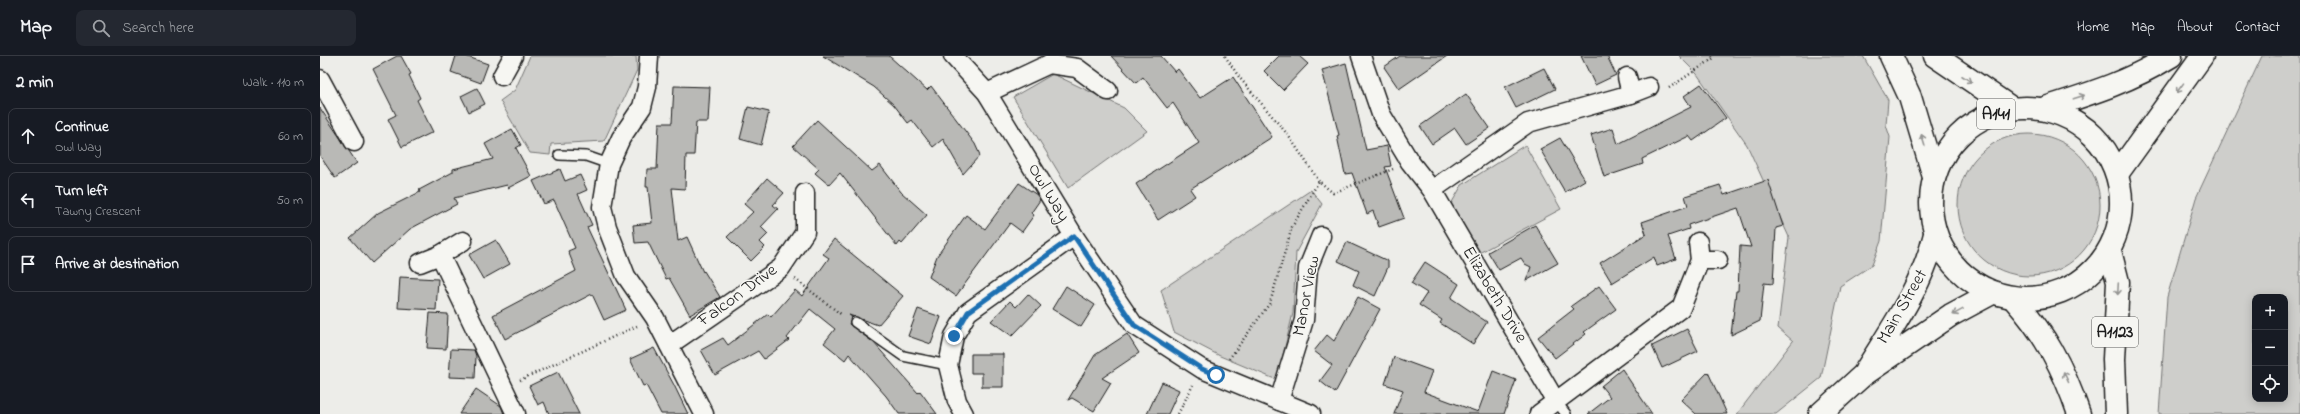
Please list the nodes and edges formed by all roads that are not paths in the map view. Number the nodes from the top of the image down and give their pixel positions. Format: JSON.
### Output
{"nodes":[{"id":1,"x":513,"y":56,"type":"edge"},
{"id":2,"x":649,"y":56,"type":"edge"},
{"id":3,"x":953,"y":56,"type":"edge"},
{"id":4,"x":1361,"y":56,"type":"edge"},
{"id":5,"x":1891,"y":56,"type":"edge"},
{"id":6,"x":1935,"y":56,"type":"edge"},
{"id":7,"x":2171,"y":56,"type":"edge"},
{"id":8,"x":2202,"y":56,"type":"edge"},
{"id":9,"x":502,"y":76,"type":"dead end"},
{"id":10,"x":320,"y":78,"type":"edge"},
{"id":11,"x":1649,"y":87,"type":"road end"},
{"id":12,"x":1108,"y":90,"type":"dead end"},
{"id":13,"x":987,"y":93,"type":"junction"},
{"id":14,"x":2013,"y":109,"type":"junction"},
{"id":15,"x":2042,"y":109,"type":"junction"},
{"id":16,"x":354,"y":142,"type":"dead end"},
{"id":17,"x":559,"y":155,"type":"dead end"},
{"id":18,"x":609,"y":164,"type":"junction"},
{"id":19,"x":2117,"y":174,"type":"junction"},
{"id":20,"x":1934,"y":177,"type":"junction"},
{"id":21,"x":1432,"y":190,"type":"junction"},
{"id":22,"x":805,"y":193,"type":"dead end"},
{"id":23,"x":1935,"y":234,"type":"junction"},
{"id":24,"x":1074,"y":236,"type":"junction"},
{"id":25,"x":1321,"y":236,"type":"dead end"},
{"id":26,"x":463,"y":241,"type":"dead end"},
{"id":27,"x":1698,"y":242,"type":"dead end"},
{"id":28,"x":2110,"y":251,"type":"junction"},
{"id":29,"x":440,"y":255,"type":"junction"},
{"id":30,"x":420,"y":263,"type":"dead end"},
{"id":31,"x":2003,"y":295,"type":"junction"},
{"id":32,"x":855,"y":322,"type":"road end"},
{"id":33,"x":669,"y":345,"type":"junction"},
{"id":34,"x":948,"y":365,"type":"junction"},
{"id":35,"x":1862,"y":376,"type":"junction"},
{"id":36,"x":1279,"y":401,"type":"junction"},
{"id":37,"x":1561,"y":407,"type":"edge"},
{"id":38,"x":516,"y":414,"type":"edge"},
{"id":39,"x":704,"y":414,"type":"edge"},
{"id":40,"x":964,"y":414,"type":"edge"},
{"id":41,"x":1311,"y":414,"type":"edge"},
{"id":42,"x":1539,"y":414,"type":"edge"},
{"id":43,"x":1820,"y":414,"type":"edge"},
{"id":44,"x":2079,"y":414,"type":"edge"},
{"id":45,"x":2116,"y":414,"type":"edge"}],
"edges":[{"from":1,"to":9,"type":"street"},
{"from":2,"to":18,"type":"street"},
{"from":3,"to":13,"type":"street","name":"Owl Way"},
{"from":4,"to":21,"type":"street","name":"Elizabeth Drive"},
{"from":20,"to":5,"type":"main road","number":"A141","one_way":true},
{"from":6,"to":14,"type":"main road","number":"A141","one_way":true},
{"from":15,"to":7,"type":"main road","number":"A141","one_way":true},
{"from":8,"to":19,"type":"main road","one_way":true},
{"from":10,"to":16,"type":"street"},
{"from":11,"to":21,"type":"street"},
{"from":12,"to":13,"type":"street"},
{"from":13,"to":24,"type":"street","name":"Owl Way"},
{"from":14,"to":15,"type":"main road","number":"A141"},
{"from":14,"to":20,"type":"main road","number":"A141"},
{"from":15,"to":19,"type":"main road","number":"A141"},
{"from":17,"to":18,"type":"lane"},
{"from":18,"to":33,"type":"street"},
{"from":19,"to":28,"type":"main road","number":"A141"},
{"from":20,"to":23,"type":"main road","number":"A141"},
{"from":21,"to":37,"type":"street","name":"Elizabeth Drive"},
{"from":22,"to":33,"type":"street","name":"Falcon Drive"},
{"from":23,"to":31,"type":"main road","number":"A141"},
{"from":23,"to":35,"type":"main road","name":"Main Street"},
{"from":24,"to":34,"type":"street"},
{"from":24,"to":36,"type":"street","name":"Owl Way"},
{"from":25,"to":36,"type":"street","name":"Manor View"},
{"from":26,"to":29,"type":"street"},
{"from":27,"to":37,"type":"street"},
{"from":28,"to":31,"type":"main road","number":"A141"},
{"from":28,"to":45,"type":"main road","number":"A1123","one_way":true},
{"from":29,"to":30,"type":"street"},
{"from":29,"to":38,"type":"street"},
{"from":31,"to":35,"type":"main road","name":"Main Street","one_way":true},
{"from":44,"to":31,"type":"main road","one_way":true},
{"from":32,"to":34,"type":"lane"},
{"from":33,"to":39,"type":"street"},
{"from":34,"to":40,"type":"street"},
{"from":35,"to":43,"type":"main road","name":"Main Street"},
{"from":36,"to":41,"type":"street","name":"Owl Way"},
{"from":37,"to":42,"type":"street"}]}
